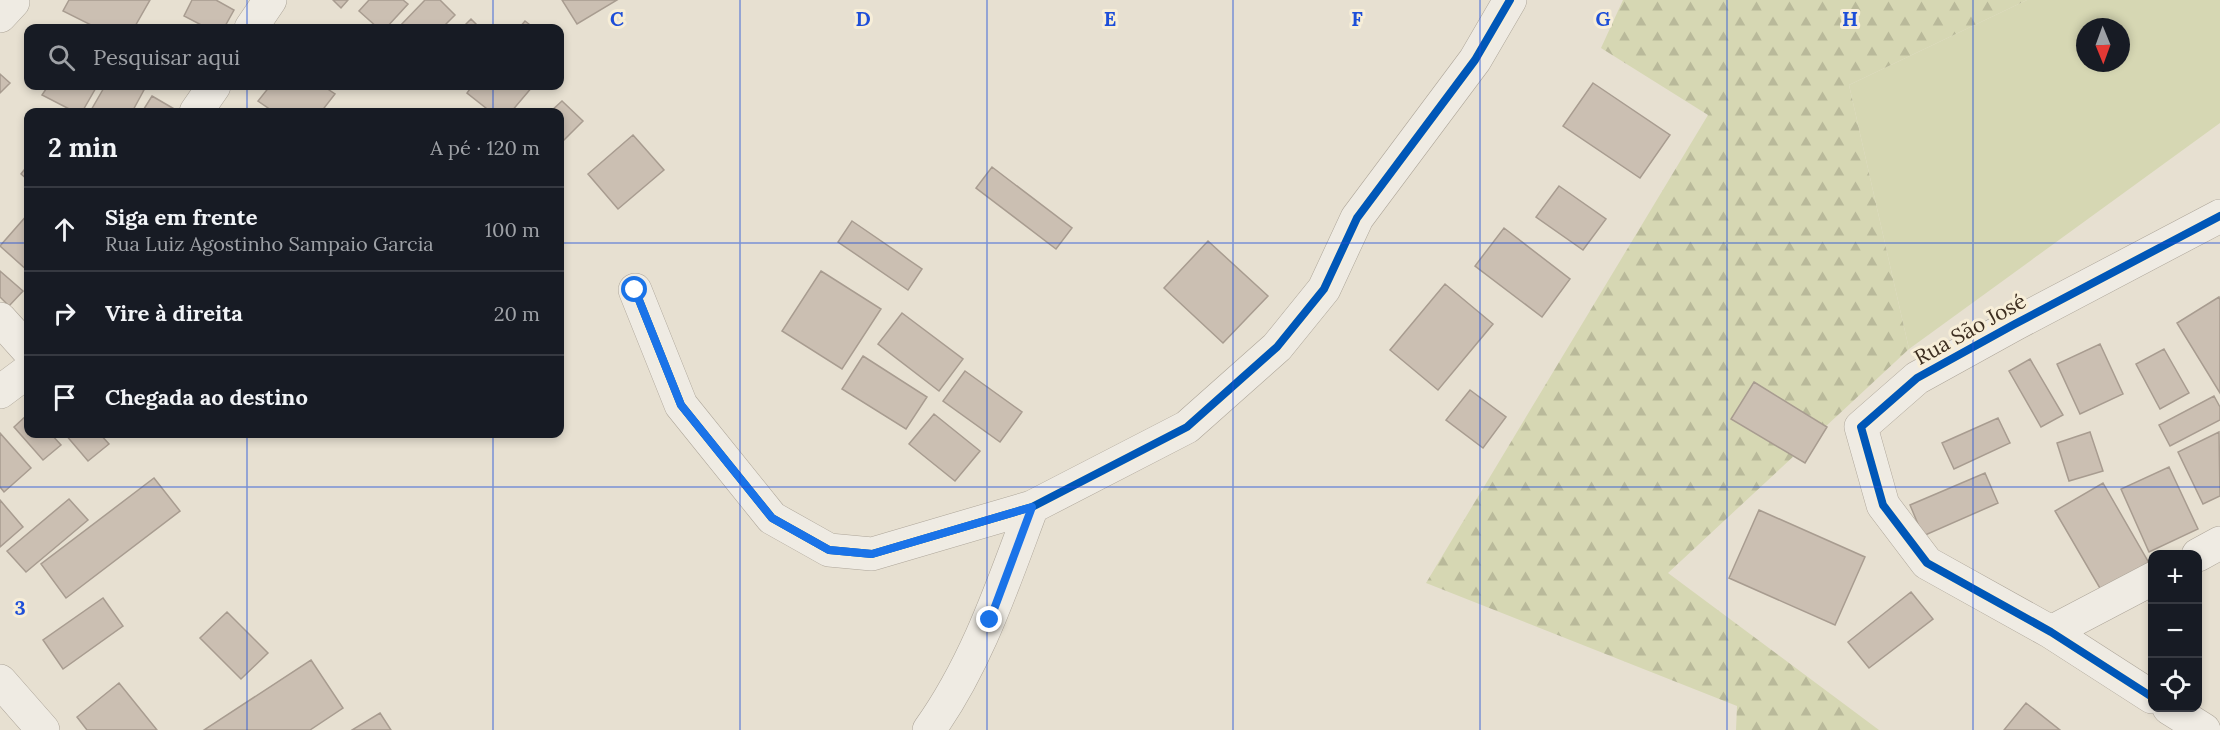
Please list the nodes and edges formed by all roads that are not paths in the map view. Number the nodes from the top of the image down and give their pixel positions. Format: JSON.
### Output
{"nodes":[{"id":1,"x":270,"y":0,"type":"edge"},
{"id":2,"x":1510,"y":0,"type":"edge"},
{"id":3,"x":254,"y":24,"type":"edge"},
{"id":4,"x":210,"y":90,"type":"edge"},
{"id":5,"x":199,"y":108,"type":"edge"},
{"id":6,"x":2220,"y":216,"type":"edge"},
{"id":7,"x":635,"y":290,"type":"dead end"},
{"id":8,"x":0,"y":319,"type":"edge"},
{"id":9,"x":24,"y":346,"type":"edge"},
{"id":10,"x":24,"y":374,"type":"edge"},
{"id":11,"x":0,"y":392,"type":"edge"},
{"id":12,"x":1032,"y":507,"type":"junction"},
{"id":13,"x":2220,"y":543,"type":"edge"},
{"id":14,"x":2202,"y":553,"type":"edge"},
{"id":15,"x":2148,"y":581,"type":"edge"},
{"id":16,"x":2051,"y":632,"type":"junction"},
{"id":17,"x":0,"y":681,"type":"edge"},
{"id":18,"x":2148,"y":694,"type":"edge"},
{"id":19,"x":2175,"y":712,"type":"edge"},
{"id":20,"x":43,"y":730,"type":"edge"},
{"id":21,"x":929,"y":730,"type":"edge"},
{"id":22,"x":2204,"y":730,"type":"edge"}],
"edges":[{"from":1,"to":3,"type":"street"},
{"from":2,"to":12,"type":"street"},
{"from":4,"to":5,"type":"street"},
{"from":6,"to":16,"type":"street","name":"Rua São José"},
{"from":7,"to":12,"type":"street"},
{"from":8,"to":9,"type":"street"},
{"from":10,"to":11,"type":"street"},
{"from":12,"to":21,"type":"street"},
{"from":13,"to":14,"type":"street"},
{"from":15,"to":16,"type":"street"},
{"from":16,"to":18,"type":"street","name":"Rua São José"},
{"from":17,"to":20,"type":"street"},
{"from":19,"to":22,"type":"street"}]}
